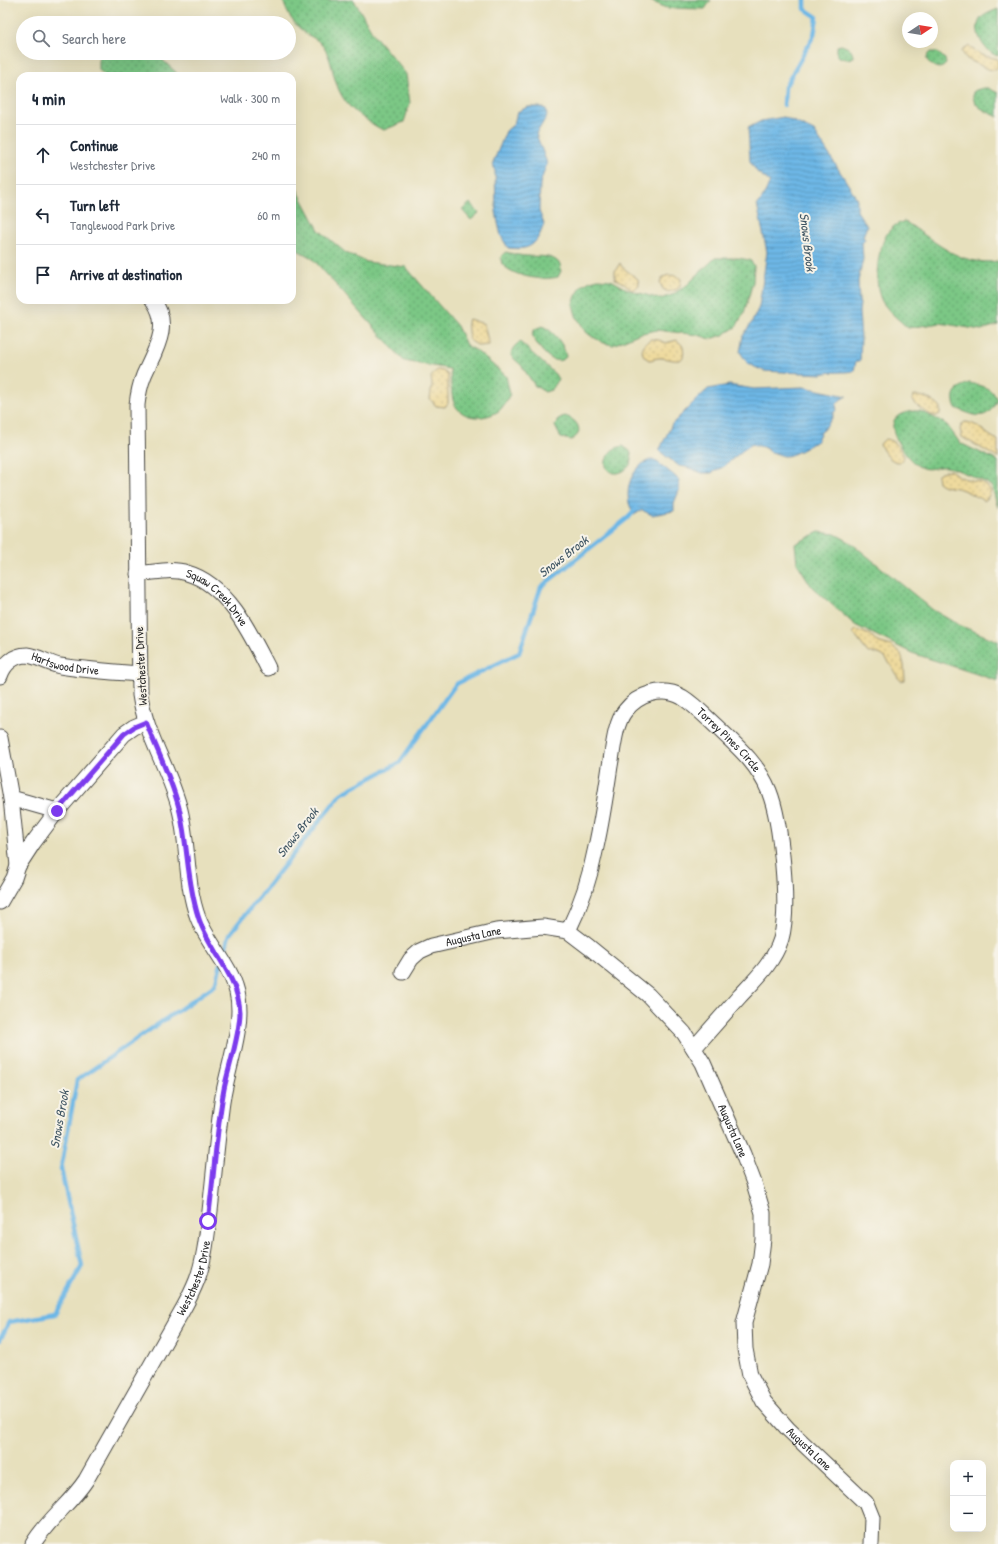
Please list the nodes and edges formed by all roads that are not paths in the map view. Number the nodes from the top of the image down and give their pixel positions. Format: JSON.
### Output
{"nodes":[{"id":1,"x":157,"y":304,"type":"edge"},
{"id":2,"x":138,"y":574,"type":"junction"},
{"id":3,"x":268,"y":668,"type":"dead end"},
{"id":4,"x":139,"y":674,"type":"junction"},
{"id":5,"x":0,"y":676,"type":"edge"},
{"id":6,"x":146,"y":722,"type":"junction"},
{"id":7,"x":0,"y":738,"type":"edge"},
{"id":8,"x":11,"y":798,"type":"junction"},
{"id":9,"x":57,"y":811,"type":"junction"},
{"id":10,"x":18,"y":866,"type":"junction"},
{"id":11,"x":0,"y":902,"type":"edge"},
{"id":12,"x":568,"y":931,"type":"junction"},
{"id":13,"x":403,"y":972,"type":"dead end"},
{"id":14,"x":694,"y":1048,"type":"junction"},
{"id":15,"x":33,"y":1544,"type":"edge"},
{"id":16,"x":871,"y":1544,"type":"edge"}],
"edges":[{"from":1,"to":2,"type":"street","name":"Westchester Drive"},
{"from":2,"to":3,"type":"street","name":"Squaw Creek Drive"},
{"from":2,"to":4,"type":"street","name":"Westchester Drive"},
{"from":4,"to":5,"type":"street","name":"Hartswood Drive"},
{"from":4,"to":6,"type":"street","name":"Westchester Drive"},
{"from":6,"to":9,"type":"street"},
{"from":6,"to":15,"type":"street","name":"Westchester Drive"},
{"from":7,"to":8,"type":"street"},
{"from":8,"to":9,"type":"street"},
{"from":8,"to":10,"type":"street"},
{"from":9,"to":10,"type":"street"},
{"from":10,"to":11,"type":"street"},
{"from":12,"to":13,"type":"street","name":"Augusta Lane"},
{"from":12,"to":14,"type":"street","name":"Augusta Lane"},
{"from":12,"to":14,"type":"street","name":"Torrey Pines Circle"},
{"from":14,"to":16,"type":"street","name":"Augusta Lane"}]}
